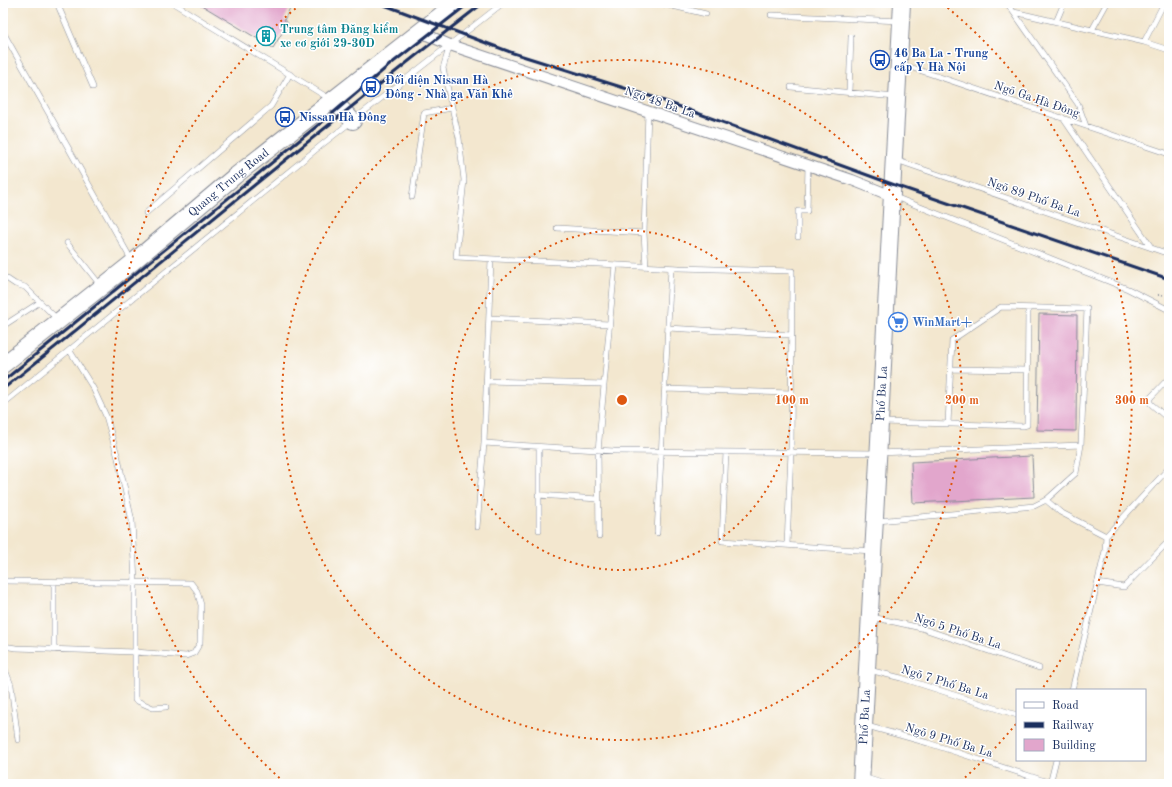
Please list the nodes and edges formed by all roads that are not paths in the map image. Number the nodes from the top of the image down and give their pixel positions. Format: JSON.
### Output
{"nodes":[{"id":1,"x":57,"y":3,"type":"edge"},
{"id":2,"x":173,"y":3,"type":"edge"},
{"id":3,"x":456,"y":3,"type":"edge"},
{"id":4,"x":503,"y":3,"type":"edge"},
{"id":5,"x":660,"y":3,"type":"edge"},
{"id":6,"x":902,"y":3,"type":"edge"},
{"id":7,"x":1007,"y":3,"type":"edge"},
{"id":8,"x":1064,"y":3,"type":"edge"},
{"id":9,"x":1107,"y":3,"type":"edge"},
{"id":10,"x":1164,"y":3,"type":"edge"},
{"id":11,"x":1014,"y":12,"type":"junction"},
{"id":12,"x":706,"y":14,"type":"dead end"},
{"id":13,"x":772,"y":15,"type":"dead end"},
{"id":14,"x":901,"y":21,"type":"junction"},
{"id":15,"x":1056,"y":22,"type":"junction"},
{"id":16,"x":1092,"y":30,"type":"junction"},
{"id":17,"x":3,"y":32,"type":"edge"},
{"id":18,"x":420,"y":32,"type":"junction"},
{"id":19,"x":851,"y":37,"type":"dead end"},
{"id":20,"x":1144,"y":42,"type":"junction"},
{"id":21,"x":450,"y":45,"type":"junction"},
{"id":22,"x":1169,"y":50,"type":"edge"},
{"id":23,"x":898,"y":63,"type":"junction"},
{"id":24,"x":290,"y":74,"type":"junction"},
{"id":25,"x":93,"y":87,"type":"dead end"},
{"id":26,"x":791,"y":87,"type":"dead end"},
{"id":27,"x":849,"y":92,"type":"junction"},
{"id":28,"x":896,"y":97,"type":"junction"},
{"id":29,"x":332,"y":100,"type":"junction"},
{"id":30,"x":452,"y":108,"type":"junction"},
{"id":31,"x":648,"y":112,"type":"junction"},
{"id":32,"x":1062,"y":117,"type":"junction"},
{"id":33,"x":353,"y":121,"type":"junction"},
{"id":34,"x":1086,"y":126,"type":"junction"},
{"id":35,"x":1169,"y":154,"type":"edge"},
{"id":36,"x":893,"y":159,"type":"junction"},
{"id":37,"x":808,"y":165,"type":"junction"},
{"id":38,"x":892,"y":196,"type":"junction"},
{"id":39,"x":412,"y":198,"type":"dead end"},
{"id":40,"x":146,"y":212,"type":"dead end"},
{"id":41,"x":557,"y":228,"type":"dead end"},
{"id":42,"x":644,"y":233,"type":"junction"},
{"id":43,"x":798,"y":237,"type":"dead end"},
{"id":44,"x":67,"y":243,"type":"dead end"},
{"id":45,"x":1152,"y":248,"type":"junction"},
{"id":46,"x":1169,"y":254,"type":"edge"},
{"id":47,"x":491,"y":259,"type":"junction"},
{"id":48,"x":133,"y":262,"type":"junction"},
{"id":49,"x":615,"y":265,"type":"junction"},
{"id":50,"x":646,"y":267,"type":"junction"},
{"id":51,"x":671,"y":268,"type":"junction"},
{"id":52,"x":3,"y":276,"type":"edge"},
{"id":53,"x":102,"y":286,"type":"junction"},
{"id":54,"x":40,"y":302,"type":"junction"},
{"id":55,"x":1028,"y":308,"type":"junction"},
{"id":56,"x":1169,"y":310,"type":"edge"},
{"id":57,"x":489,"y":318,"type":"junction"},
{"id":58,"x":59,"y":321,"type":"junction"},
{"id":59,"x":609,"y":324,"type":"junction"},
{"id":60,"x":3,"y":326,"type":"edge"},
{"id":61,"x":668,"y":328,"type":"junction"},
{"id":62,"x":792,"y":335,"type":"junction"},
{"id":63,"x":70,"y":351,"type":"junction"},
{"id":64,"x":3,"y":365,"type":"edge"},
{"id":65,"x":950,"y":369,"type":"junction"},
{"id":66,"x":1028,"y":370,"type":"junction"},
{"id":67,"x":1169,"y":378,"type":"edge"},
{"id":68,"x":486,"y":380,"type":"junction"},
{"id":69,"x":604,"y":384,"type":"junction"},
{"id":70,"x":666,"y":389,"type":"junction"},
{"id":71,"x":791,"y":393,"type":"junction"},
{"id":72,"x":3,"y":404,"type":"edge"},
{"id":73,"x":1166,"y":417,"type":"dead end"},
{"id":74,"x":879,"y":422,"type":"junction"},
{"id":75,"x":948,"y":424,"type":"junction"},
{"id":76,"x":484,"y":443,"type":"junction"},
{"id":77,"x":1081,"y":445,"type":"junction"},
{"id":78,"x":539,"y":447,"type":"junction"},
{"id":79,"x":598,"y":451,"type":"junction"},
{"id":80,"x":661,"y":451,"type":"junction"},
{"id":81,"x":726,"y":452,"type":"junction"},
{"id":82,"x":791,"y":452,"type":"junction"},
{"id":83,"x":878,"y":453,"type":"junction"},
{"id":84,"x":1169,"y":468,"type":"edge"},
{"id":85,"x":538,"y":495,"type":"junction"},
{"id":86,"x":598,"y":499,"type":"junction"},
{"id":87,"x":1046,"y":500,"type":"junction"},
{"id":88,"x":874,"y":521,"type":"junction"},
{"id":89,"x":477,"y":526,"type":"dead end"},
{"id":90,"x":539,"y":530,"type":"dead end"},
{"id":91,"x":657,"y":534,"type":"dead end"},
{"id":92,"x":599,"y":536,"type":"dead end"},
{"id":93,"x":1106,"y":536,"type":"junction"},
{"id":94,"x":1169,"y":541,"type":"edge"},
{"id":95,"x":787,"y":545,"type":"junction"},
{"id":96,"x":873,"y":551,"type":"junction"},
{"id":97,"x":3,"y":581,"type":"edge"},
{"id":98,"x":54,"y":582,"type":"junction"},
{"id":99,"x":135,"y":583,"type":"junction"},
{"id":100,"x":1097,"y":583,"type":"junction"},
{"id":101,"x":869,"y":616,"type":"junction"},
{"id":102,"x":3,"y":646,"type":"edge"},
{"id":103,"x":54,"y":650,"type":"junction"},
{"id":104,"x":135,"y":652,"type":"junction"},
{"id":105,"x":3,"y":664,"type":"edge"},
{"id":106,"x":1039,"y":668,"type":"dead end"},
{"id":107,"x":867,"y":669,"type":"junction"},
{"id":108,"x":1072,"y":689,"type":"edge"},
{"id":109,"x":166,"y":707,"type":"dead end"},
{"id":110,"x":1016,"y":715,"type":"edge"},
{"id":111,"x":864,"y":725,"type":"junction"},
{"id":112,"x":18,"y":740,"type":"dead end"},
{"id":113,"x":1056,"y":761,"type":"edge"},
{"id":114,"x":861,"y":780,"type":"edge"},
{"id":115,"x":885,"y":784,"type":"edge"},
{"id":116,"x":1050,"y":784,"type":"edge"}],
"edges":[{"from":1,"to":25,"type":"lane"},
{"from":2,"to":24,"type":"lane"},
{"from":3,"to":18,"type":"highway","name":"Quang Trung Road"},
{"from":4,"to":21,"type":"lane"},
{"from":5,"to":12,"type":"lane"},
{"from":6,"to":14,"type":"highway","name":"Phố Ba La"},
{"from":7,"to":11,"type":"lane"},
{"from":8,"to":15,"type":"lane"},
{"from":9,"to":16,"type":"lane"},
{"from":10,"to":20,"type":"lane"},
{"from":11,"to":15,"type":"lane"},
{"from":11,"to":34,"type":"lane"},
{"from":13,"to":14,"type":"lane"},
{"from":14,"to":23,"type":"highway","name":"Phố Ba La"},
{"from":15,"to":16,"type":"lane"},
{"from":16,"to":20,"type":"lane"},
{"from":17,"to":48,"type":"lane"},
{"from":18,"to":21,"type":"street","name":"Ngõ 48 Ba La"},
{"from":18,"to":29,"type":"highway","name":"Quang Trung Road"},
{"from":19,"to":27,"type":"lane"},
{"from":20,"to":22,"type":"lane"},
{"from":21,"to":30,"type":"lane"},
{"from":21,"to":31,"type":"street","name":"Ngõ 48 Ba La"},
{"from":21,"to":33,"type":"lane"},
{"from":23,"to":28,"type":"highway","name":"Phố Ba La"},
{"from":23,"to":32,"type":"lane","name":"Ngõ Ga Hà Đông"},
{"from":24,"to":29,"type":"lane"},
{"from":24,"to":40,"type":"lane"},
{"from":26,"to":27,"type":"lane"},
{"from":27,"to":28,"type":"lane"},
{"from":28,"to":36,"type":"highway","name":"Phố Ba La"},
{"from":29,"to":33,"type":"highway"},
{"from":29,"to":48,"type":"highway","name":"Quang Trung Road"},
{"from":30,"to":39,"type":"lane"},
{"from":30,"to":47,"type":"lane"},
{"from":31,"to":37,"type":"street","name":"Ngõ 48 Ba La"},
{"from":31,"to":42,"type":"lane"},
{"from":32,"to":34,"type":"lane","name":"Ngõ Ga Hà Đông"},
{"from":32,"to":45,"type":"lane"},
{"from":33,"to":63,"type":"lane"},
{"from":34,"to":35,"type":"lane","name":"Ngõ Ga Hà Đông"},
{"from":36,"to":38,"type":"highway","name":"Phố Ba La"},
{"from":36,"to":45,"type":"lane","name":"Ngõ 89 Phố Ba La"},
{"from":37,"to":38,"type":"street","name":"Ngõ 48 Ba La"},
{"from":37,"to":43,"type":"lane"},
{"from":38,"to":56,"type":"lane"},
{"from":38,"to":74,"type":"highway","name":"Phố Ba La"},
{"from":41,"to":42,"type":"lane"},
{"from":42,"to":50,"type":"lane"},
{"from":44,"to":53,"type":"lane"},
{"from":45,"to":46,"type":"lane","name":"Ngõ 89 Phố Ba La"},
{"from":47,"to":49,"type":"lane"},
{"from":47,"to":57,"type":"lane"},
{"from":48,"to":53,"type":"highway","name":"Quang Trung Road"},
{"from":49,"to":50,"type":"lane"},
{"from":49,"to":59,"type":"lane"},
{"from":50,"to":51,"type":"lane"},
{"from":51,"to":61,"type":"lane"},
{"from":51,"to":62,"type":"lane"},
{"from":52,"to":54,"type":"lane"},
{"from":53,"to":58,"type":"highway","name":"Quang Trung Road"},
{"from":54,"to":58,"type":"lane"},
{"from":54,"to":60,"type":"lane"},
{"from":55,"to":65,"type":"lane"},
{"from":55,"to":66,"type":"lane"},
{"from":55,"to":77,"type":"lane"},
{"from":57,"to":59,"type":"lane"},
{"from":57,"to":68,"type":"lane"},
{"from":58,"to":64,"type":"highway","name":"Quang Trung Road"},
{"from":59,"to":69,"type":"lane"},
{"from":61,"to":62,"type":"lane"},
{"from":61,"to":70,"type":"lane"},
{"from":62,"to":71,"type":"lane"},
{"from":63,"to":72,"type":"lane"},
{"from":63,"to":99,"type":"lane"},
{"from":65,"to":66,"type":"lane"},
{"from":65,"to":75,"type":"lane"},
{"from":66,"to":75,"type":"lane"},
{"from":67,"to":73,"type":"lane"},
{"from":68,"to":69,"type":"lane"},
{"from":68,"to":76,"type":"lane"},
{"from":69,"to":79,"type":"lane"},
{"from":70,"to":71,"type":"lane"},
{"from":70,"to":80,"type":"lane"},
{"from":71,"to":82,"type":"lane"},
{"from":74,"to":75,"type":"lane"},
{"from":74,"to":83,"type":"highway","name":"Phố Ba La"},
{"from":76,"to":78,"type":"lane"},
{"from":76,"to":89,"type":"lane"},
{"from":77,"to":83,"type":"lane"},
{"from":77,"to":87,"type":"lane"},
{"from":78,"to":79,"type":"lane"},
{"from":78,"to":85,"type":"lane"},
{"from":79,"to":80,"type":"lane"},
{"from":79,"to":86,"type":"lane"},
{"from":80,"to":81,"type":"lane"},
{"from":80,"to":91,"type":"lane"},
{"from":81,"to":82,"type":"lane"},
{"from":81,"to":95,"type":"lane"},
{"from":82,"to":83,"type":"lane"},
{"from":82,"to":95,"type":"lane"},
{"from":83,"to":88,"type":"highway","name":"Phố Ba La"},
{"from":84,"to":93,"type":"lane"},
{"from":85,"to":86,"type":"lane"},
{"from":85,"to":90,"type":"lane"},
{"from":86,"to":92,"type":"lane"},
{"from":87,"to":88,"type":"lane"},
{"from":87,"to":93,"type":"lane"},
{"from":88,"to":96,"type":"highway","name":"Phố Ba La"},
{"from":93,"to":100,"type":"lane"},
{"from":94,"to":100,"type":"lane"},
{"from":95,"to":96,"type":"lane"},
{"from":96,"to":101,"type":"highway","name":"Phố Ba La"},
{"from":97,"to":98,"type":"lane"},
{"from":98,"to":99,"type":"lane"},
{"from":98,"to":103,"type":"lane"},
{"from":99,"to":104,"type":"lane"},
{"from":99,"to":104,"type":"lane"},
{"from":100,"to":108,"type":"lane"},
{"from":101,"to":106,"type":"lane","name":"Ngõ 5 Phố Ba La"},
{"from":101,"to":107,"type":"highway","name":"Phố Ba La"},
{"from":102,"to":103,"type":"lane"},
{"from":103,"to":104,"type":"lane"},
{"from":104,"to":109,"type":"lane"},
{"from":105,"to":112,"type":"lane"},
{"from":107,"to":110,"type":"lane","name":"Ngõ 7 Phố Ba La"},
{"from":107,"to":111,"type":"highway","name":"Phố Ba La"},
{"from":111,"to":114,"type":"highway","name":"Phố Ba La"},
{"from":111,"to":116,"type":"lane","name":"Ngõ 9 Phố Ba La"},
{"from":113,"to":116,"type":"lane"},
{"from":114,"to":115,"type":"lane"}]}
